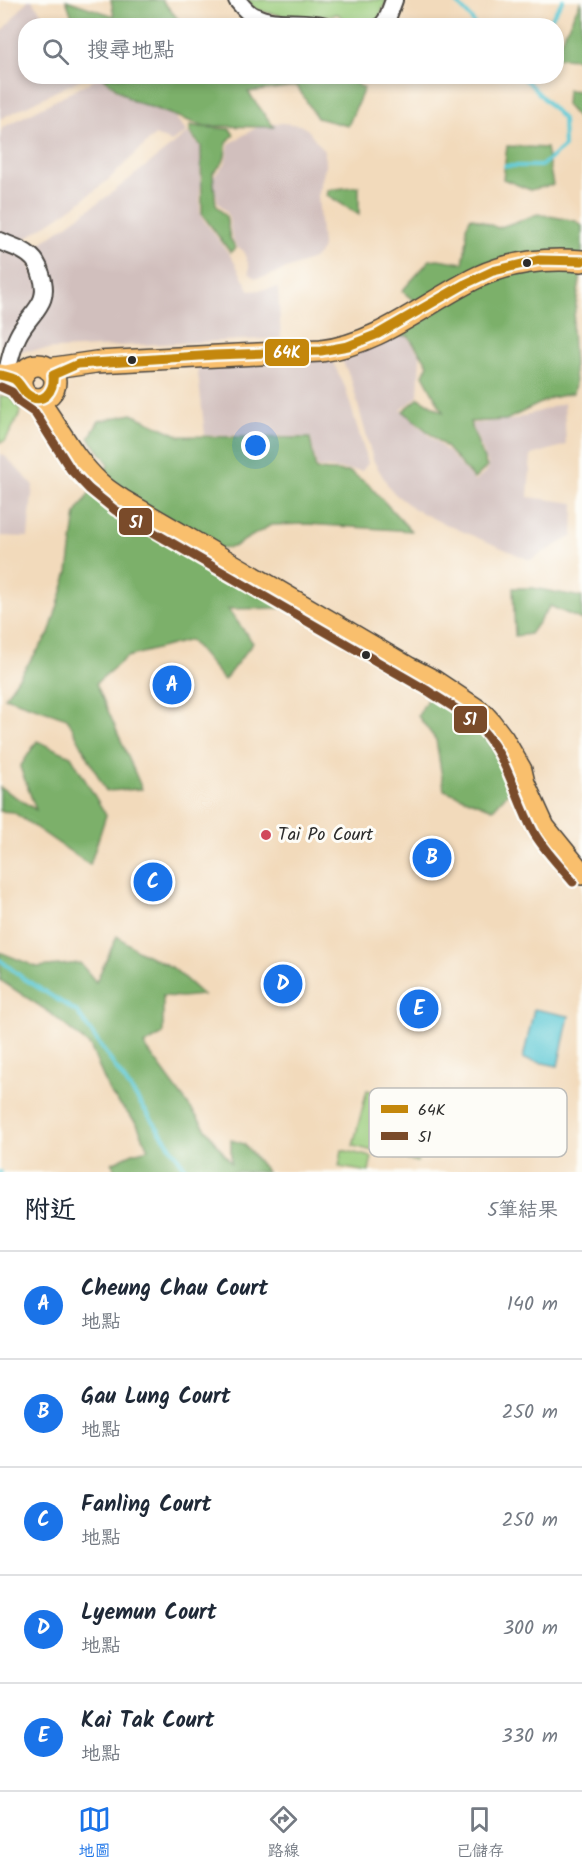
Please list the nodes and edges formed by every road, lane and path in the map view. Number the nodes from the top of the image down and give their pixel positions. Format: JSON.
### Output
{"nodes":[{"id":1,"x":237,"y":0,"type":"edge"},
{"id":2,"x":394,"y":0,"type":"edge"},
{"id":3,"x":259,"y":18,"type":"edge"},
{"id":4,"x":387,"y":18,"type":"edge"},
{"id":5,"x":0,"y":241,"type":"edge"},
{"id":6,"x":582,"y":261,"type":"edge"},
{"id":7,"x":13,"y":376,"type":"edge"},
{"id":8,"x":51,"y":387,"type":"junction"},
{"id":9,"x":582,"y":874,"type":"edge"}],
"edges":[{"from":1,"to":3,"type":"street"},
{"from":2,"to":4,"type":"street"},
{"from":5,"to":7,"type":"street"},
{"from":6,"to":8,"type":"main road"},
{"from":7,"to":8,"type":"main road"},
{"from":7,"to":8,"type":"main road"},
{"from":8,"to":9,"type":"main road"}]}
